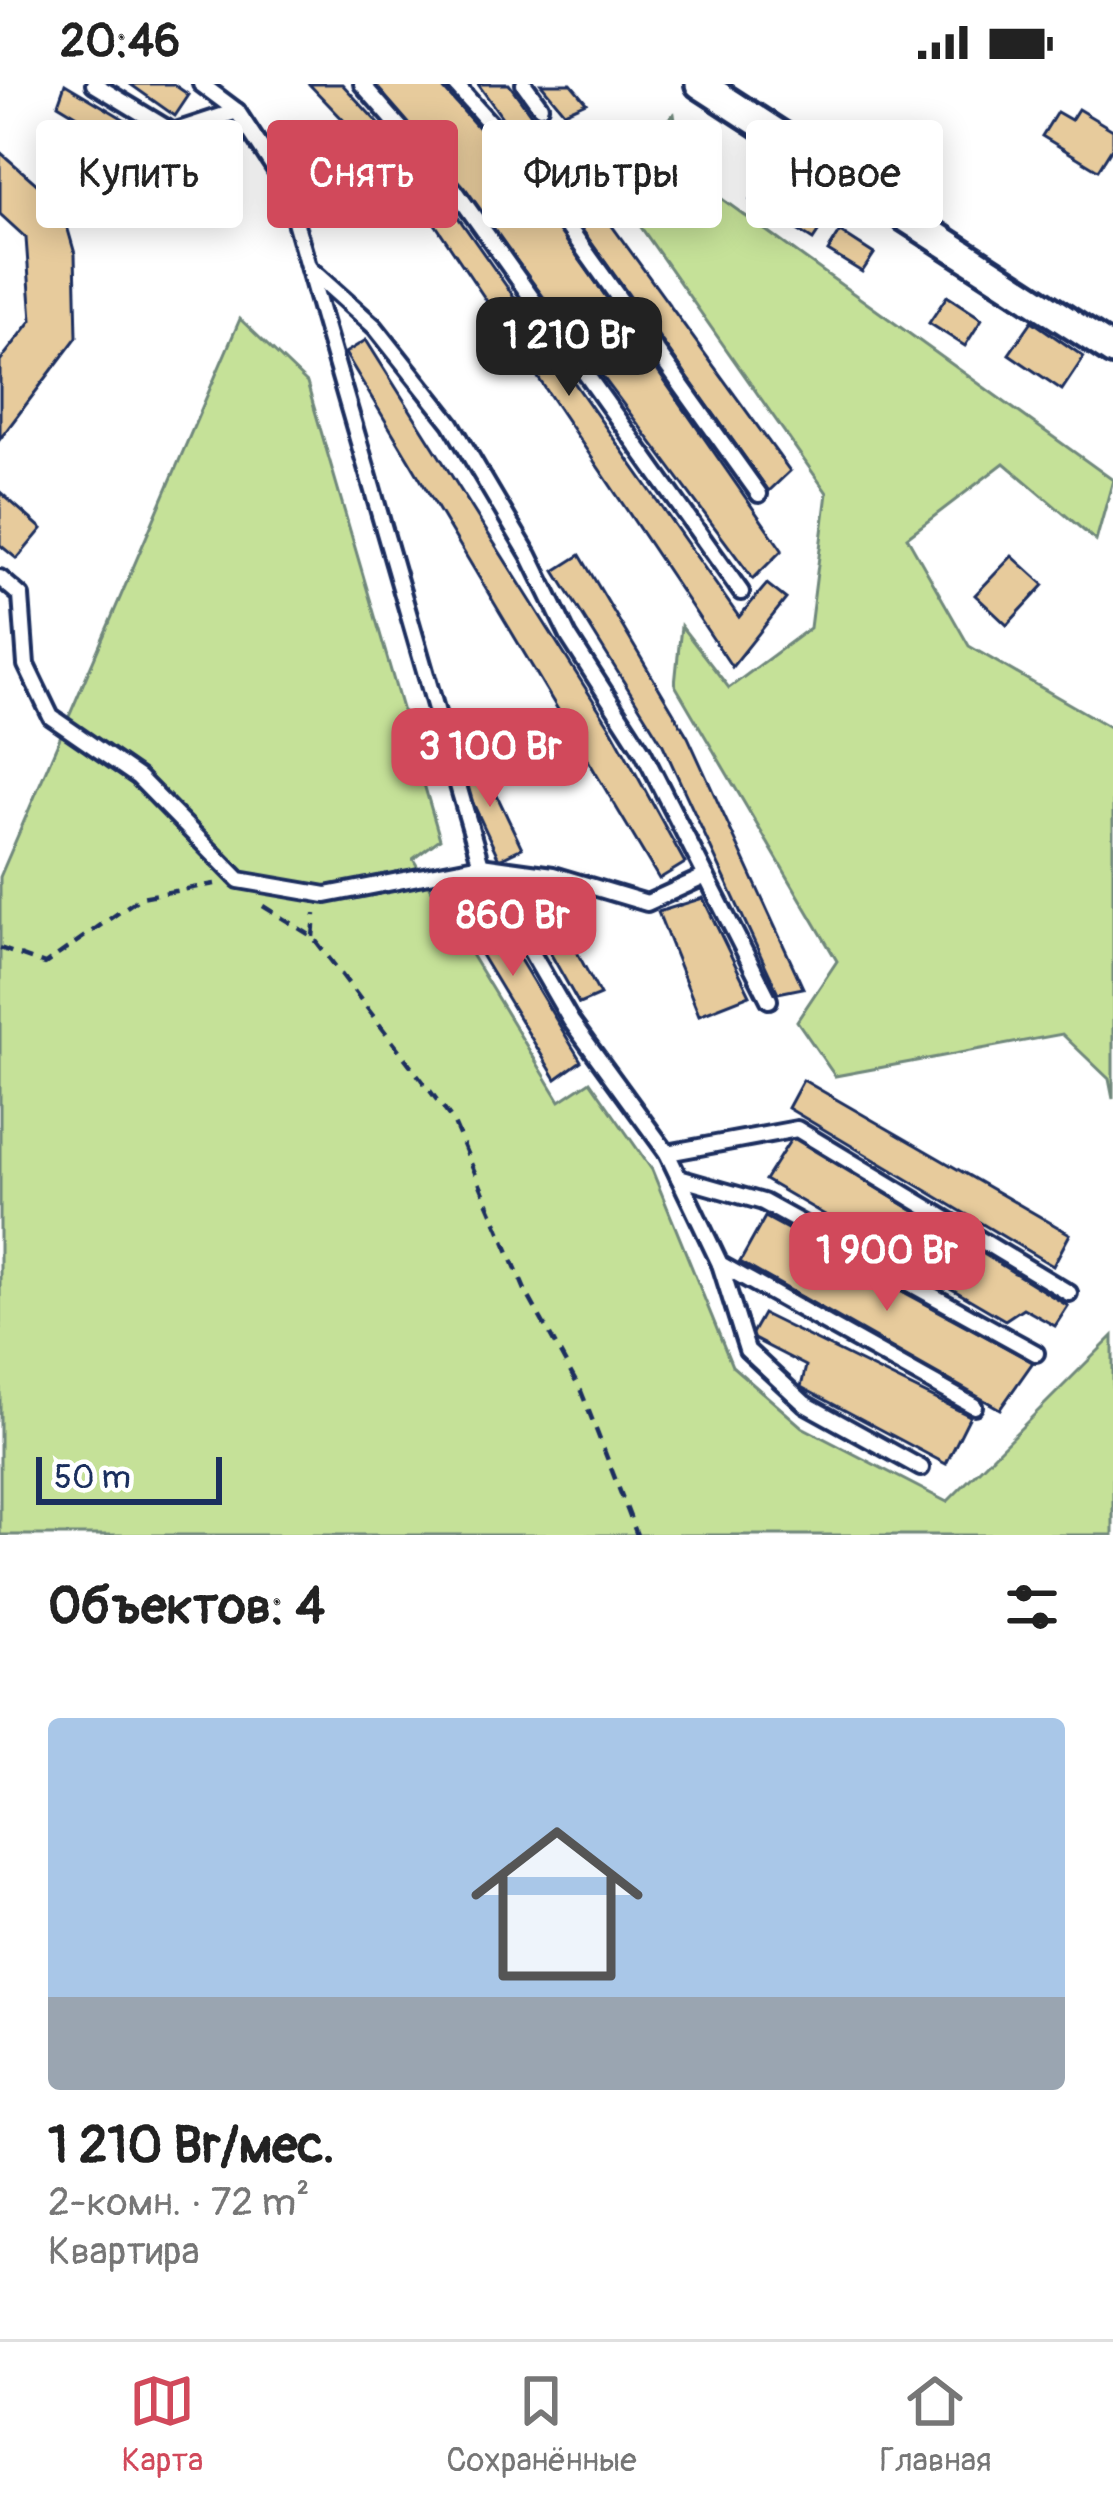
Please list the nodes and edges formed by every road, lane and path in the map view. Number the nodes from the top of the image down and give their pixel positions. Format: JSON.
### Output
{"nodes":[{"id":1,"x":94,"y":84,"type":"edge"},
{"id":2,"x":201,"y":84,"type":"edge"},
{"id":3,"x":362,"y":84,"type":"edge"},
{"id":4,"x":455,"y":84,"type":"edge"},
{"id":5,"x":524,"y":84,"type":"edge"},
{"id":6,"x":700,"y":84,"type":"edge"},
{"id":7,"x":540,"y":106,"type":"dead end"},
{"id":8,"x":237,"y":111,"type":"junction"},
{"id":9,"x":309,"y":268,"type":"junction"},
{"id":10,"x":1113,"y":351,"type":"edge"},
{"id":11,"x":759,"y":494,"type":"dead end"},
{"id":12,"x":0,"y":578,"type":"edge"},
{"id":13,"x":741,"y":592,"type":"dead end"},
{"id":14,"x":481,"y":866,"type":"junction"},
{"id":15,"x":706,"y":876,"type":"junction"},
{"id":16,"x":239,"y":880,"type":"junction"},
{"id":17,"x":0,"y":947,"type":"edge"},
{"id":18,"x":770,"y":1000,"type":"dead end"},
{"id":19,"x":667,"y":1153,"type":"junction"},
{"id":20,"x":679,"y":1178,"type":"junction"},
{"id":21,"x":720,"y":1264,"type":"junction"},
{"id":22,"x":1070,"y":1293,"type":"dead end"},
{"id":23,"x":1036,"y":1353,"type":"dead end"},
{"id":24,"x":974,"y":1406,"type":"dead end"},
{"id":25,"x":921,"y":1468,"type":"dead end"},
{"id":26,"x":637,"y":1535,"type":"edge"}],
"edges":[{"from":1,"to":8,"type":"lane"},
{"from":2,"to":8,"type":"lane"},
{"from":3,"to":13,"type":"lane"},
{"from":4,"to":11,"type":"lane"},
{"from":5,"to":7,"type":"lane"},
{"from":6,"to":10,"type":"street"},
{"from":8,"to":9,"type":"lane"},
{"from":9,"to":14,"type":"lane"},
{"from":9,"to":15,"type":"lane"},
{"from":12,"to":16,"type":"lane"},
{"from":14,"to":15,"type":"lane"},
{"from":14,"to":16,"type":"lane"},
{"from":14,"to":19,"type":"lane"},
{"from":15,"to":18,"type":"lane"},
{"from":16,"to":17,"type":"path"},
{"from":16,"to":26,"type":"path"},
{"from":19,"to":20,"type":"lane"},
{"from":19,"to":22,"type":"lane"},
{"from":20,"to":21,"type":"lane"},
{"from":20,"to":23,"type":"lane"},
{"from":21,"to":24,"type":"lane"},
{"from":21,"to":25,"type":"lane"}]}
